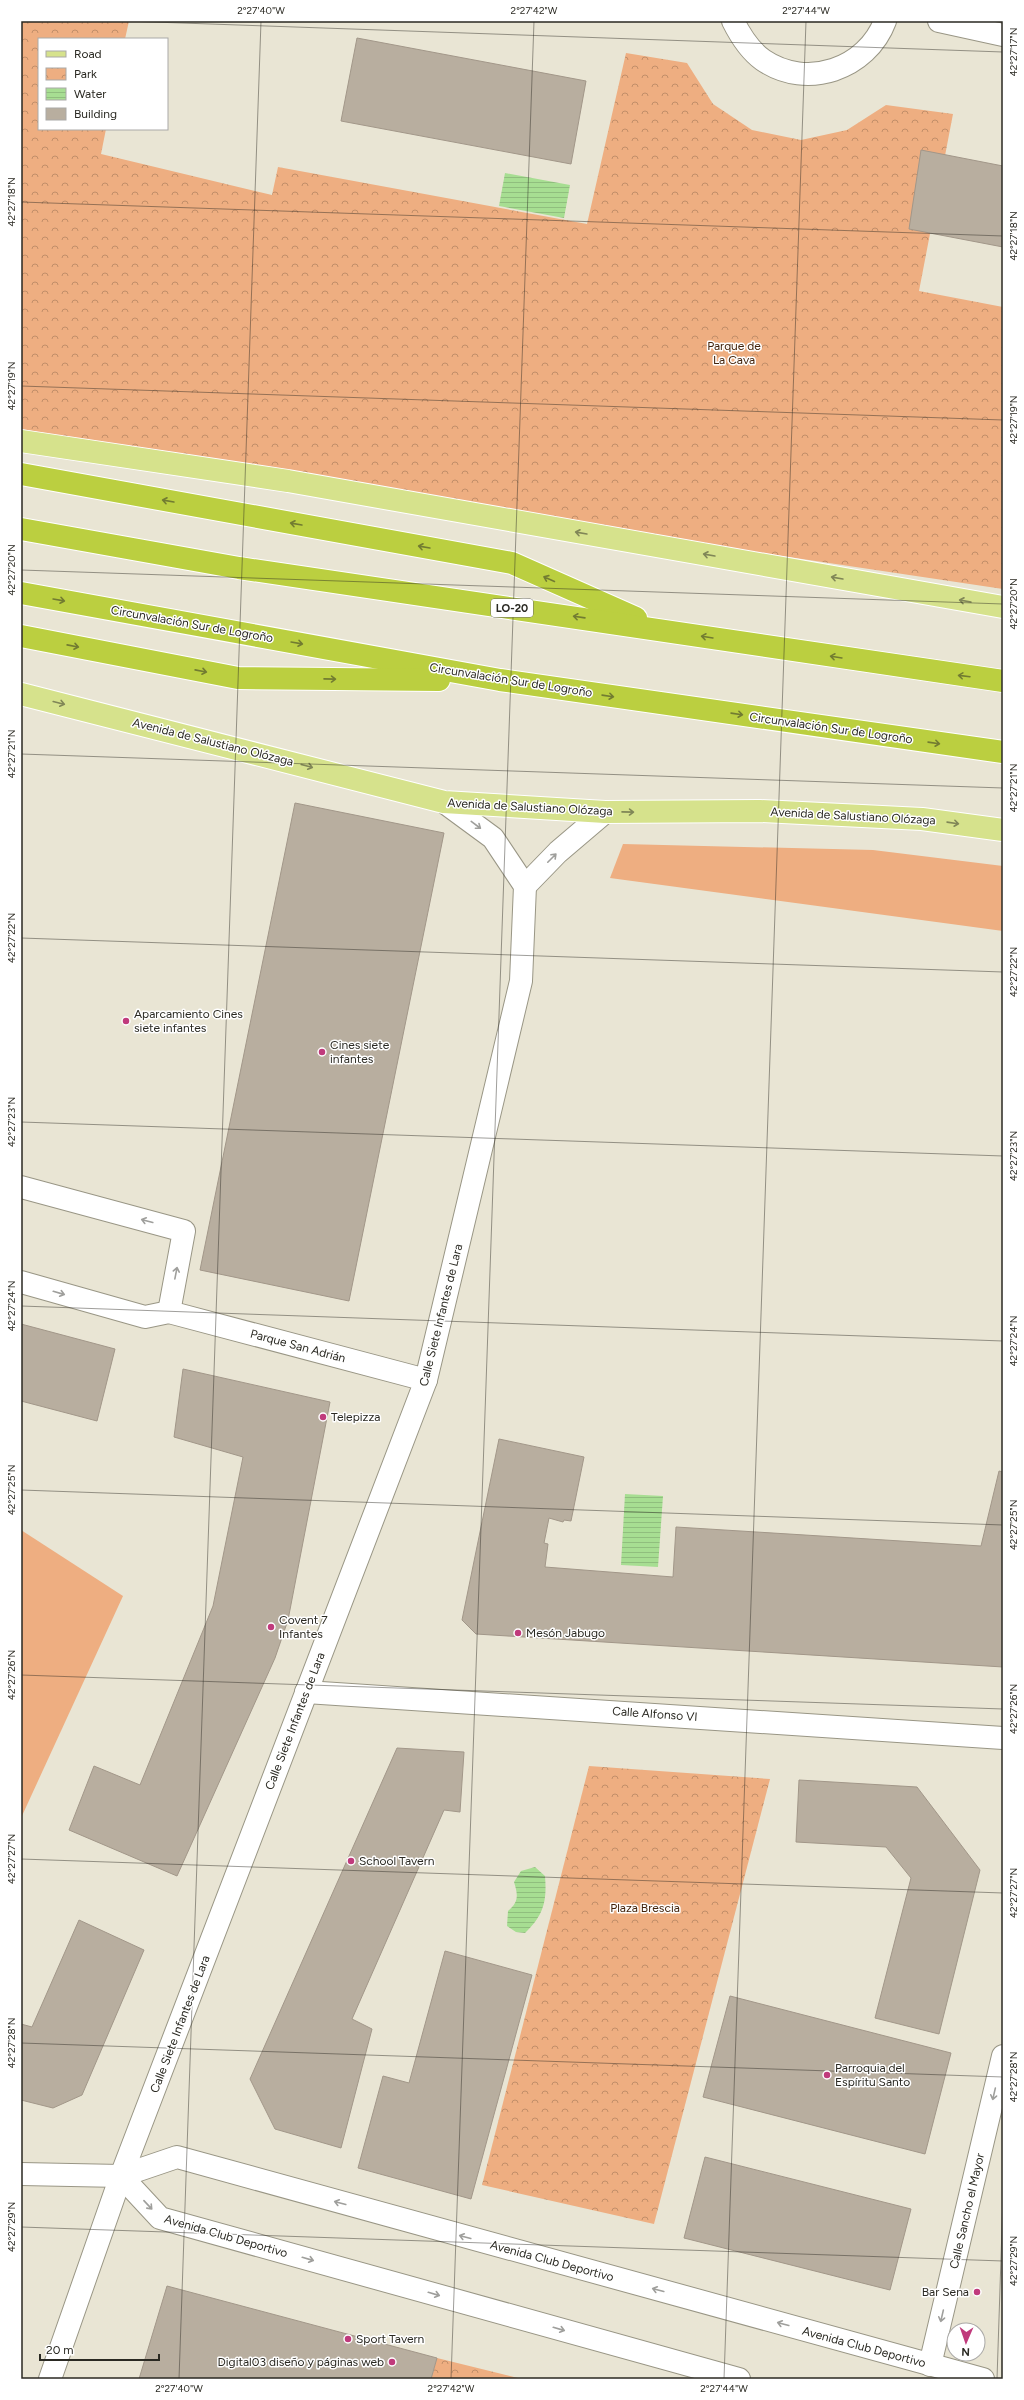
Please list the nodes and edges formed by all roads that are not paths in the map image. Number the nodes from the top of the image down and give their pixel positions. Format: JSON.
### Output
{"nodes":[{"id":1,"x":733,"y":21,"type":"edge"},
{"id":2,"x":885,"y":21,"type":"edge"},
{"id":3,"x":939,"y":21,"type":"edge"},
{"id":4,"x":1003,"y":35,"type":"edge"},
{"id":5,"x":21,"y":441,"type":"edge"},
{"id":6,"x":21,"y":474,"type":"edge"},
{"id":7,"x":21,"y":529,"type":"edge"},
{"id":8,"x":21,"y":593,"type":"edge"},
{"id":9,"x":1003,"y":607,"type":"edge"},
{"id":10,"x":661,"y":630,"type":"junction"},
{"id":11,"x":21,"y":636,"type":"edge"},
{"id":12,"x":500,"y":680,"type":"junction"},
{"id":13,"x":1003,"y":681,"type":"edge"},
{"id":14,"x":21,"y":694,"type":"edge"},
{"id":15,"x":1003,"y":752,"type":"edge"},
{"id":16,"x":444,"y":802,"type":"junction"},
{"id":17,"x":605,"y":812,"type":"junction"},
{"id":18,"x":1003,"y":830,"type":"edge"},
{"id":19,"x":525,"y":886,"type":"junction"},
{"id":20,"x":21,"y":1187,"type":"edge"},
{"id":21,"x":21,"y":1282,"type":"edge"},
{"id":22,"x":169,"y":1312,"type":"junction"},
{"id":23,"x":426,"y":1380,"type":"junction"},
{"id":24,"x":306,"y":1692,"type":"junction"},
{"id":25,"x":1003,"y":1738,"type":"edge"},
{"id":26,"x":1003,"y":2056,"type":"edge"},
{"id":27,"x":21,"y":2174,"type":"edge"},
{"id":28,"x":121,"y":2176,"type":"junction"},
{"id":29,"x":930,"y":2365,"type":"junction"},
{"id":30,"x":50,"y":2379,"type":"edge"},
{"id":31,"x":739,"y":2379,"type":"edge"},
{"id":32,"x":983,"y":2379,"type":"edge"}],
"edges":[{"from":1,"to":2,"type":"street"},
{"from":3,"to":4,"type":"street"},
{"from":9,"to":5,"type":"main road","one_way":true},
{"from":10,"to":6,"type":"highway","one_way":true},
{"from":10,"to":7,"type":"highway","number":"LO-20","one_way":true},
{"from":8,"to":12,"type":"highway","name":"Circunvalación Sur de Logroño","one_way":true},
{"from":13,"to":10,"type":"highway","number":"LO-20","one_way":true},
{"from":11,"to":12,"type":"highway","one_way":true},
{"from":12,"to":15,"type":"highway","name":"Circunvalación Sur de Logroño","one_way":true},
{"from":14,"to":16,"type":"main road","name":"Avenida de Salustiano Olózaga","one_way":true},
{"from":16,"to":17,"type":"main road","name":"Avenida de Salustiano Olózaga"},
{"from":16,"to":19,"type":"street","one_way":true},
{"from":17,"to":18,"type":"main road","name":"Avenida de Salustiano Olózaga","one_way":true},
{"from":19,"to":17,"type":"street","one_way":true},
{"from":19,"to":23,"type":"street","name":"Calle Siete Infantes de Lara"},
{"from":22,"to":20,"type":"street","one_way":true},
{"from":21,"to":22,"type":"street","name":"Parque San Adrián","one_way":true},
{"from":22,"to":23,"type":"street","name":"Parque San Adrián"},
{"from":23,"to":24,"type":"street","name":"Calle Siete Infantes de Lara"},
{"from":24,"to":25,"type":"street","name":"Calle Alfonso VI"},
{"from":24,"to":28,"type":"street","name":"Calle Siete Infantes de Lara"},
{"from":26,"to":29,"type":"street","name":"Calle Sancho el Mayor","one_way":true},
{"from":27,"to":28,"type":"street","name":"Avenida Club Deportivo"},
{"from":29,"to":28,"type":"street","name":"Avenida Club Deportivo","one_way":true},
{"from":28,"to":30,"type":"street","name":"Calle Siete Infantes de Lara"},
{"from":28,"to":31,"type":"street","name":"Avenida Club Deportivo","one_way":true},
{"from":29,"to":32,"type":"street","name":"Avenida Club Deportivo"}]}
